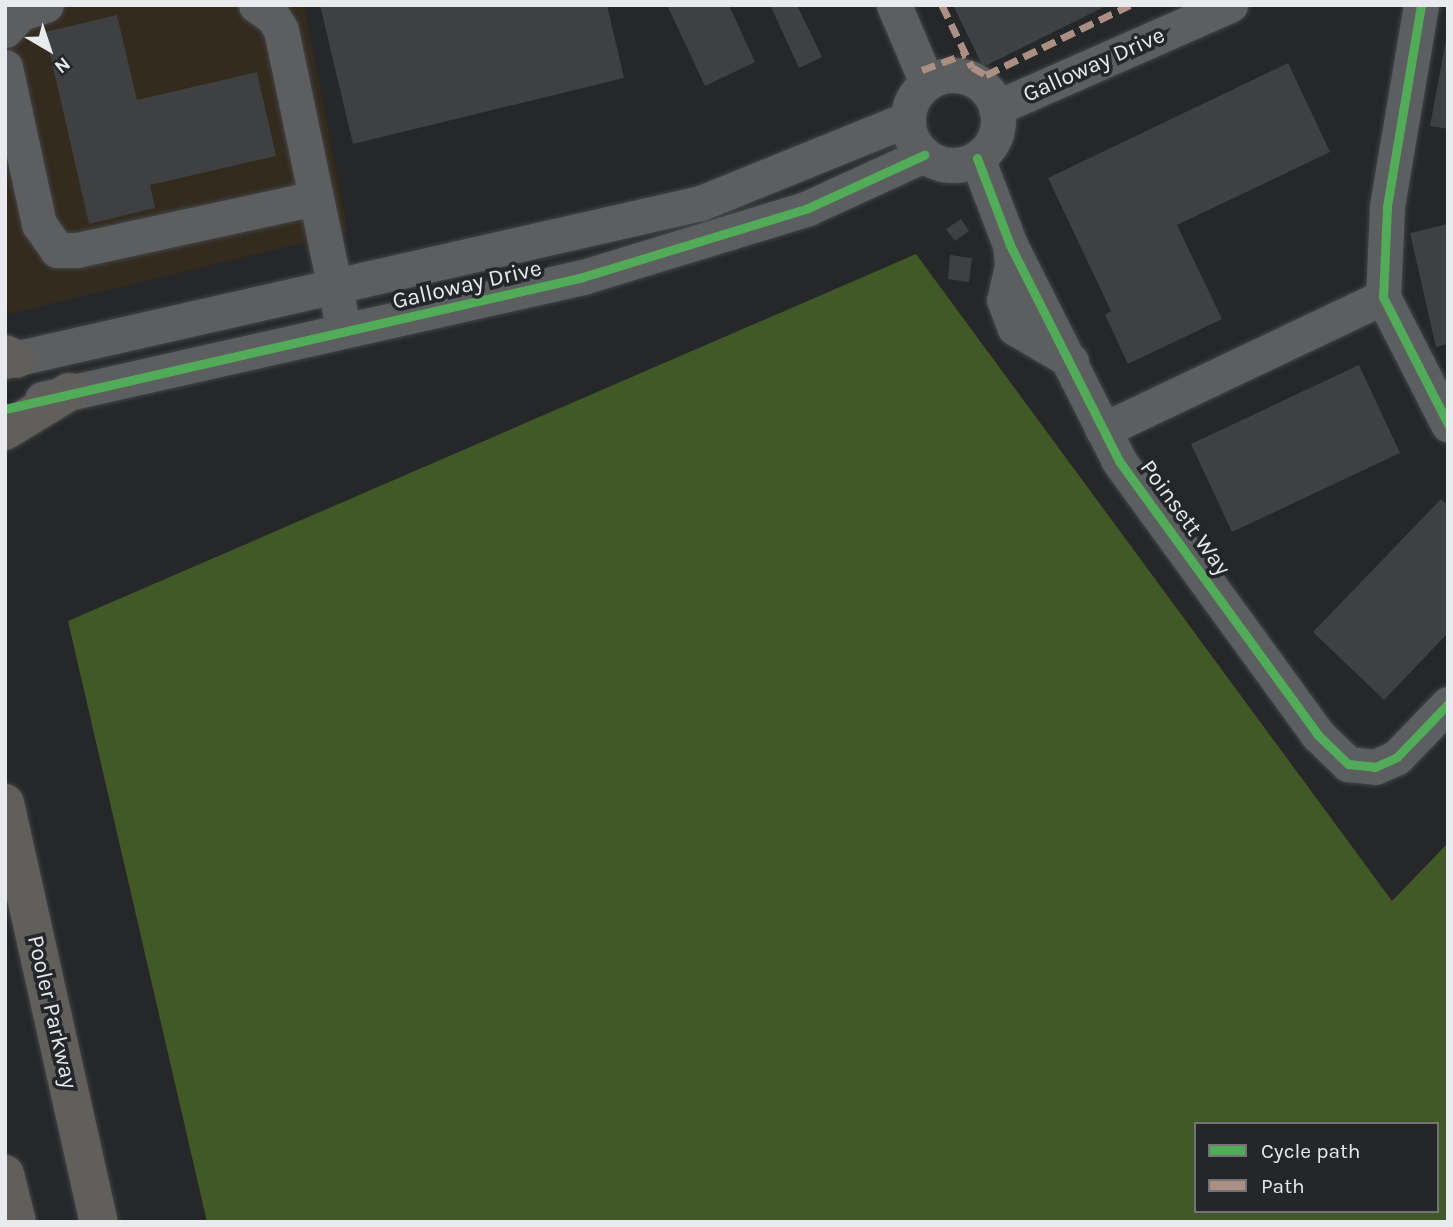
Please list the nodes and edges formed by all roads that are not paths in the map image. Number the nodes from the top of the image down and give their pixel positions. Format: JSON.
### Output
{"nodes":[{"id":1,"x":256,"y":5,"type":"edge"},
{"id":2,"x":894,"y":5,"type":"edge"},
{"id":3,"x":1230,"y":5,"type":"edge"},
{"id":4,"x":1421,"y":5,"type":"edge"},
{"id":5,"x":5,"y":67,"type":"edge"},
{"id":6,"x":927,"y":83,"type":"junction"},
{"id":7,"x":996,"y":108,"type":"junction"},
{"id":8,"x":908,"y":119,"type":"junction"},
{"id":9,"x":924,"y":155,"type":"junction"},
{"id":10,"x":977,"y":158,"type":"junction"},
{"id":11,"x":792,"y":166,"type":"junction"},
{"id":12,"x":315,"y":198,"type":"junction"},
{"id":13,"x":808,"y":208,"type":"junction"},
{"id":14,"x":336,"y":289,"type":"junction"},
{"id":15,"x":1383,"y":297,"type":"junction"},
{"id":16,"x":344,"y":332,"type":"junction"},
{"id":17,"x":9,"y":358,"type":"edge"},
{"id":18,"x":69,"y":392,"type":"junction"},
{"id":19,"x":5,"y":409,"type":"edge"},
{"id":20,"x":1448,"y":424,"type":"edge"},
{"id":21,"x":1103,"y":430,"type":"junction"},
{"id":22,"x":5,"y":431,"type":"edge"},
{"id":23,"x":1448,"y":704,"type":"edge"},
{"id":24,"x":5,"y":803,"type":"edge"},
{"id":25,"x":5,"y":873,"type":"edge"},
{"id":26,"x":34,"y":933,"type":"junction"},
{"id":27,"x":5,"y":1174,"type":"edge"},
{"id":28,"x":17,"y":1222,"type":"edge"},
{"id":29,"x":99,"y":1222,"type":"edge"}],
"edges":[{"from":1,"to":12,"type":"street"},
{"from":2,"to":6,"type":"street"},
{"from":3,"to":7,"type":"street","name":"Galloway Drive"},
{"from":4,"to":15,"type":"street"},
{"from":5,"to":12,"type":"street"},
{"from":6,"to":7,"type":"street"},
{"from":6,"to":8,"type":"street"},
{"from":7,"to":10,"type":"street"},
{"from":8,"to":9,"type":"street"},
{"from":8,"to":11,"type":"street","name":"Galloway Drive"},
{"from":9,"to":10,"type":"street"},
{"from":9,"to":13,"type":"street","name":"Galloway Drive"},
{"from":10,"to":21,"type":"street","name":"Poinsett Way"},
{"from":11,"to":13,"type":"street"},
{"from":11,"to":14,"type":"street","name":"Galloway Drive"},
{"from":12,"to":14,"type":"street"},
{"from":13,"to":16,"type":"street","name":"Galloway Drive"},
{"from":14,"to":16,"type":"street"},
{"from":14,"to":17,"type":"street","name":"Galloway Drive"},
{"from":15,"to":20,"type":"street"},
{"from":15,"to":21,"type":"street"},
{"from":16,"to":18,"type":"street","name":"Galloway Drive"},
{"from":18,"to":19,"type":"street","name":"Galloway Drive"},
{"from":18,"to":22,"type":"main road"},
{"from":21,"to":23,"type":"street","name":"Poinsett Way"},
{"from":24,"to":26,"type":"main road","name":"Pooler Parkway"},
{"from":25,"to":26,"type":"main road"},
{"from":26,"to":29,"type":"main road","name":"Pooler Parkway"},
{"from":27,"to":28,"type":"main road"}]}
